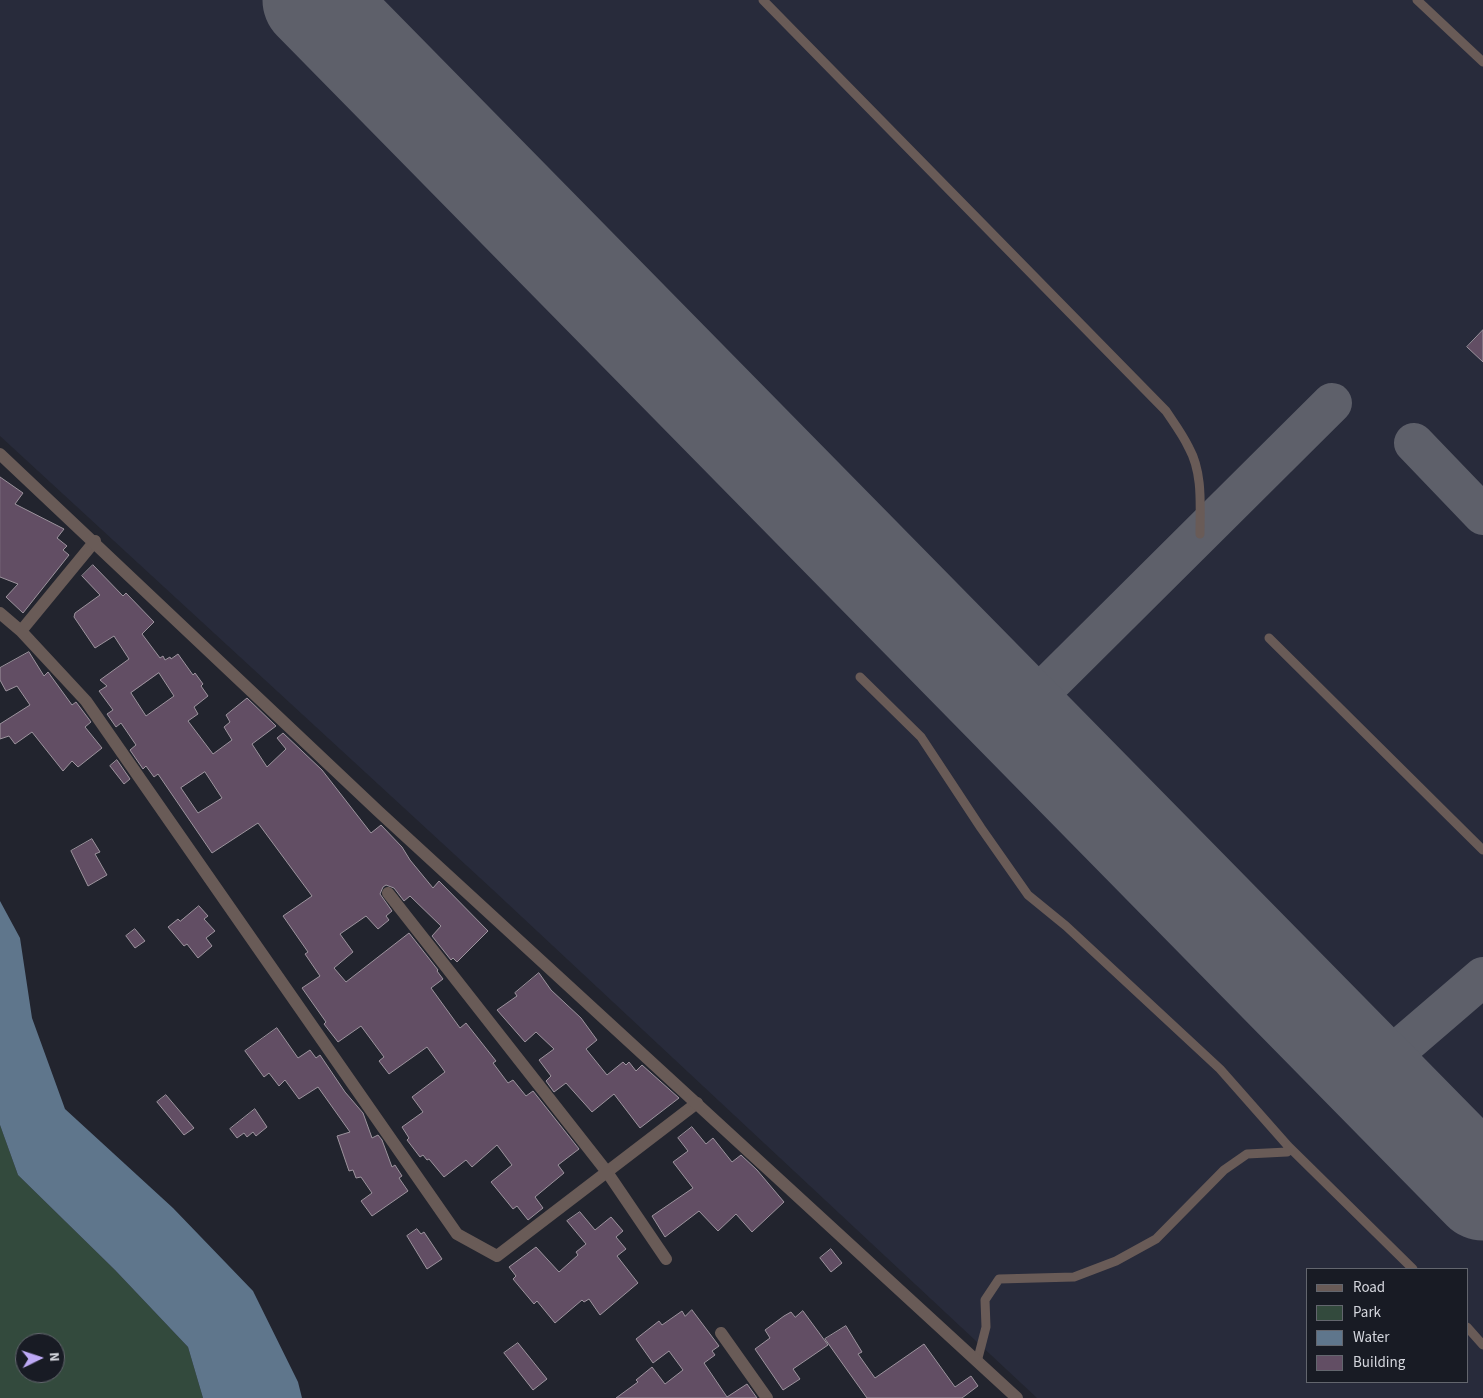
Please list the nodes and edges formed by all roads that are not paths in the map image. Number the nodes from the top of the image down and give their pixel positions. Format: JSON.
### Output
{"nodes":[{"id":1,"x":762,"y":0,"type":"edge"},
{"id":2,"x":1417,"y":0,"type":"edge"},
{"id":3,"x":1483,"y":62,"type":"edge"},
{"id":4,"x":0,"y":454,"type":"edge"},
{"id":5,"x":1200,"y":534,"type":"dead end"},
{"id":6,"x":95,"y":541,"type":"junction"},
{"id":7,"x":0,"y":613,"type":"edge"},
{"id":8,"x":21,"y":631,"type":"junction"},
{"id":9,"x":1269,"y":638,"type":"dead end"},
{"id":10,"x":860,"y":677,"type":"dead end"},
{"id":11,"x":1483,"y":850,"type":"edge"},
{"id":12,"x":388,"y":893,"type":"dead end"},
{"id":13,"x":697,"y":1103,"type":"junction"},
{"id":14,"x":1288,"y":1146,"type":"junction"},
{"id":15,"x":607,"y":1172,"type":"junction"},
{"id":16,"x":666,"y":1259,"type":"dead end"},
{"id":17,"x":1412,"y":1268,"type":"edge"},
{"id":18,"x":1468,"y":1328,"type":"edge"},
{"id":19,"x":721,"y":1333,"type":"dead end"},
{"id":20,"x":1483,"y":1345,"type":"edge"},
{"id":21,"x":977,"y":1362,"type":"junction"},
{"id":22,"x":767,"y":1398,"type":"edge"},
{"id":23,"x":1017,"y":1398,"type":"edge"}],
"edges":[{"from":1,"to":5,"type":"lane"},
{"from":2,"to":3,"type":"lane"},
{"from":4,"to":6,"type":"street"},
{"from":6,"to":8,"type":"street"},
{"from":6,"to":13,"type":"street"},
{"from":7,"to":8,"type":"street"},
{"from":8,"to":15,"type":"street"},
{"from":9,"to":11,"type":"lane"},
{"from":10,"to":14,"type":"lane"},
{"from":12,"to":15,"type":"street"},
{"from":13,"to":15,"type":"street"},
{"from":13,"to":21,"type":"street"},
{"from":14,"to":17,"type":"lane"},
{"from":14,"to":21,"type":"lane"},
{"from":15,"to":16,"type":"street"},
{"from":18,"to":20,"type":"lane"},
{"from":19,"to":22,"type":"street"},
{"from":21,"to":23,"type":"street"}]}
